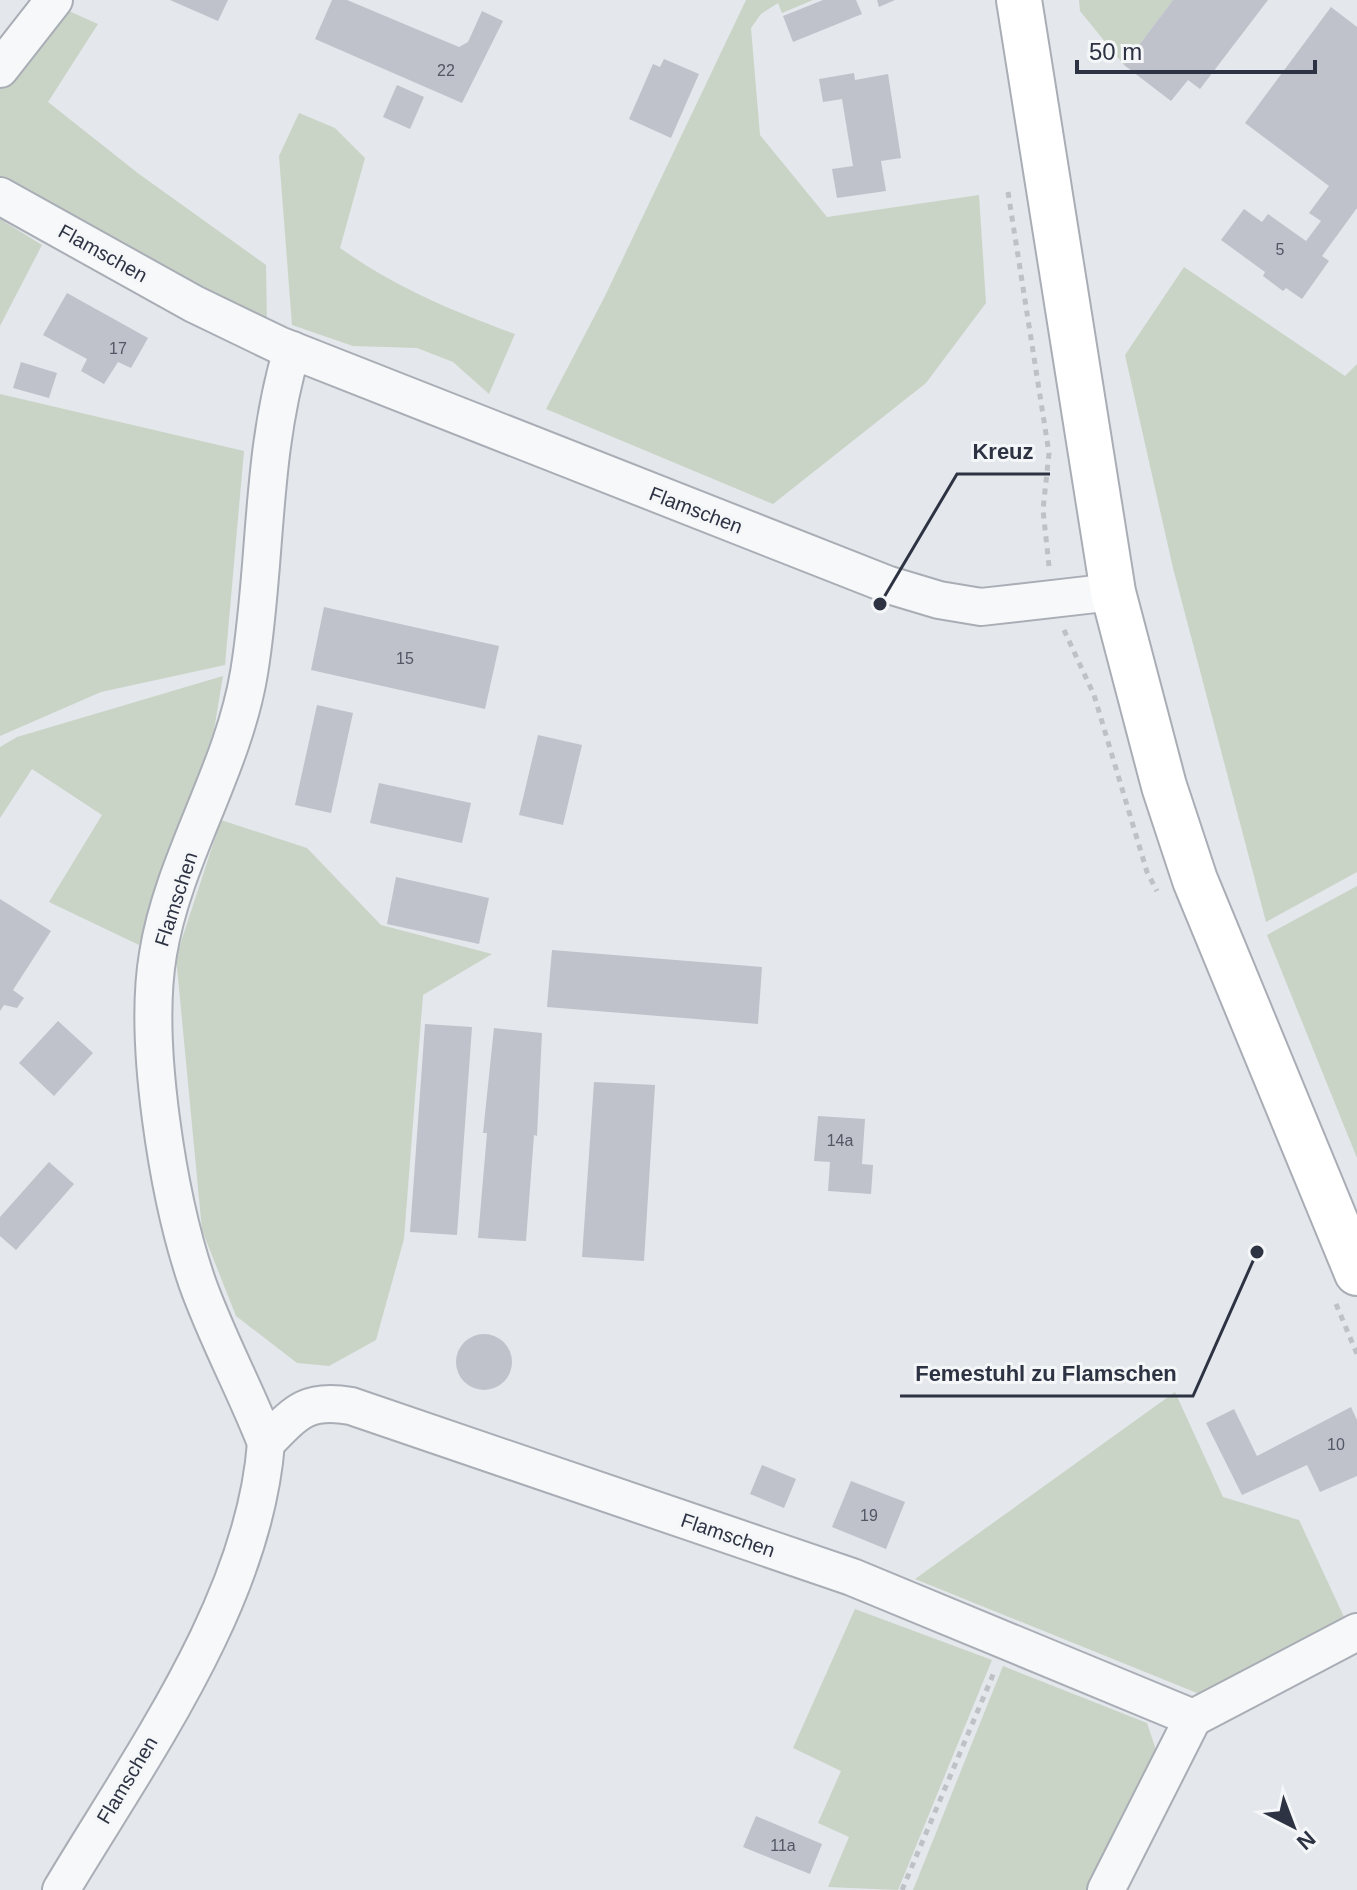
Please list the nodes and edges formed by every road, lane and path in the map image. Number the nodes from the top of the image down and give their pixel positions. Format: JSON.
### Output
{"nodes":[{"id":1,"x":54,"y":0,"type":"edge"},
{"id":2,"x":1019,"y":0,"type":"edge"},
{"id":3,"x":0,"y":69,"type":"edge"},
{"id":4,"x":0,"y":196,"type":"edge"},
{"id":5,"x":292,"y":350,"type":"junction"},
{"id":6,"x":1113,"y":592,"type":"junction"},
{"id":7,"x":1357,"y":1273,"type":"edge"},
{"id":8,"x":266,"y":1443,"type":"junction"},
{"id":9,"x":1357,"y":1632,"type":"edge"},
{"id":10,"x":996,"y":1667,"type":"dead end"},
{"id":11,"x":1193,"y":1718,"type":"junction"},
{"id":12,"x":61,"y":1890,"type":"edge"},
{"id":13,"x":902,"y":1890,"type":"edge"},
{"id":14,"x":1106,"y":1890,"type":"edge"}],
"edges":[{"from":1,"to":3,"type":"street"},
{"from":2,"to":6,"type":"main road"},
{"from":4,"to":5,"type":"street","name":"Flamschen"},
{"from":5,"to":6,"type":"street","name":"Flamschen"},
{"from":5,"to":8,"type":"street","name":"Flamschen"},
{"from":6,"to":7,"type":"main road"},
{"from":8,"to":11,"type":"street","name":"Flamschen"},
{"from":8,"to":12,"type":"street","name":"Flamschen"},
{"from":9,"to":11,"type":"street"},
{"from":10,"to":13,"type":"path"},
{"from":11,"to":14,"type":"street"}]}
